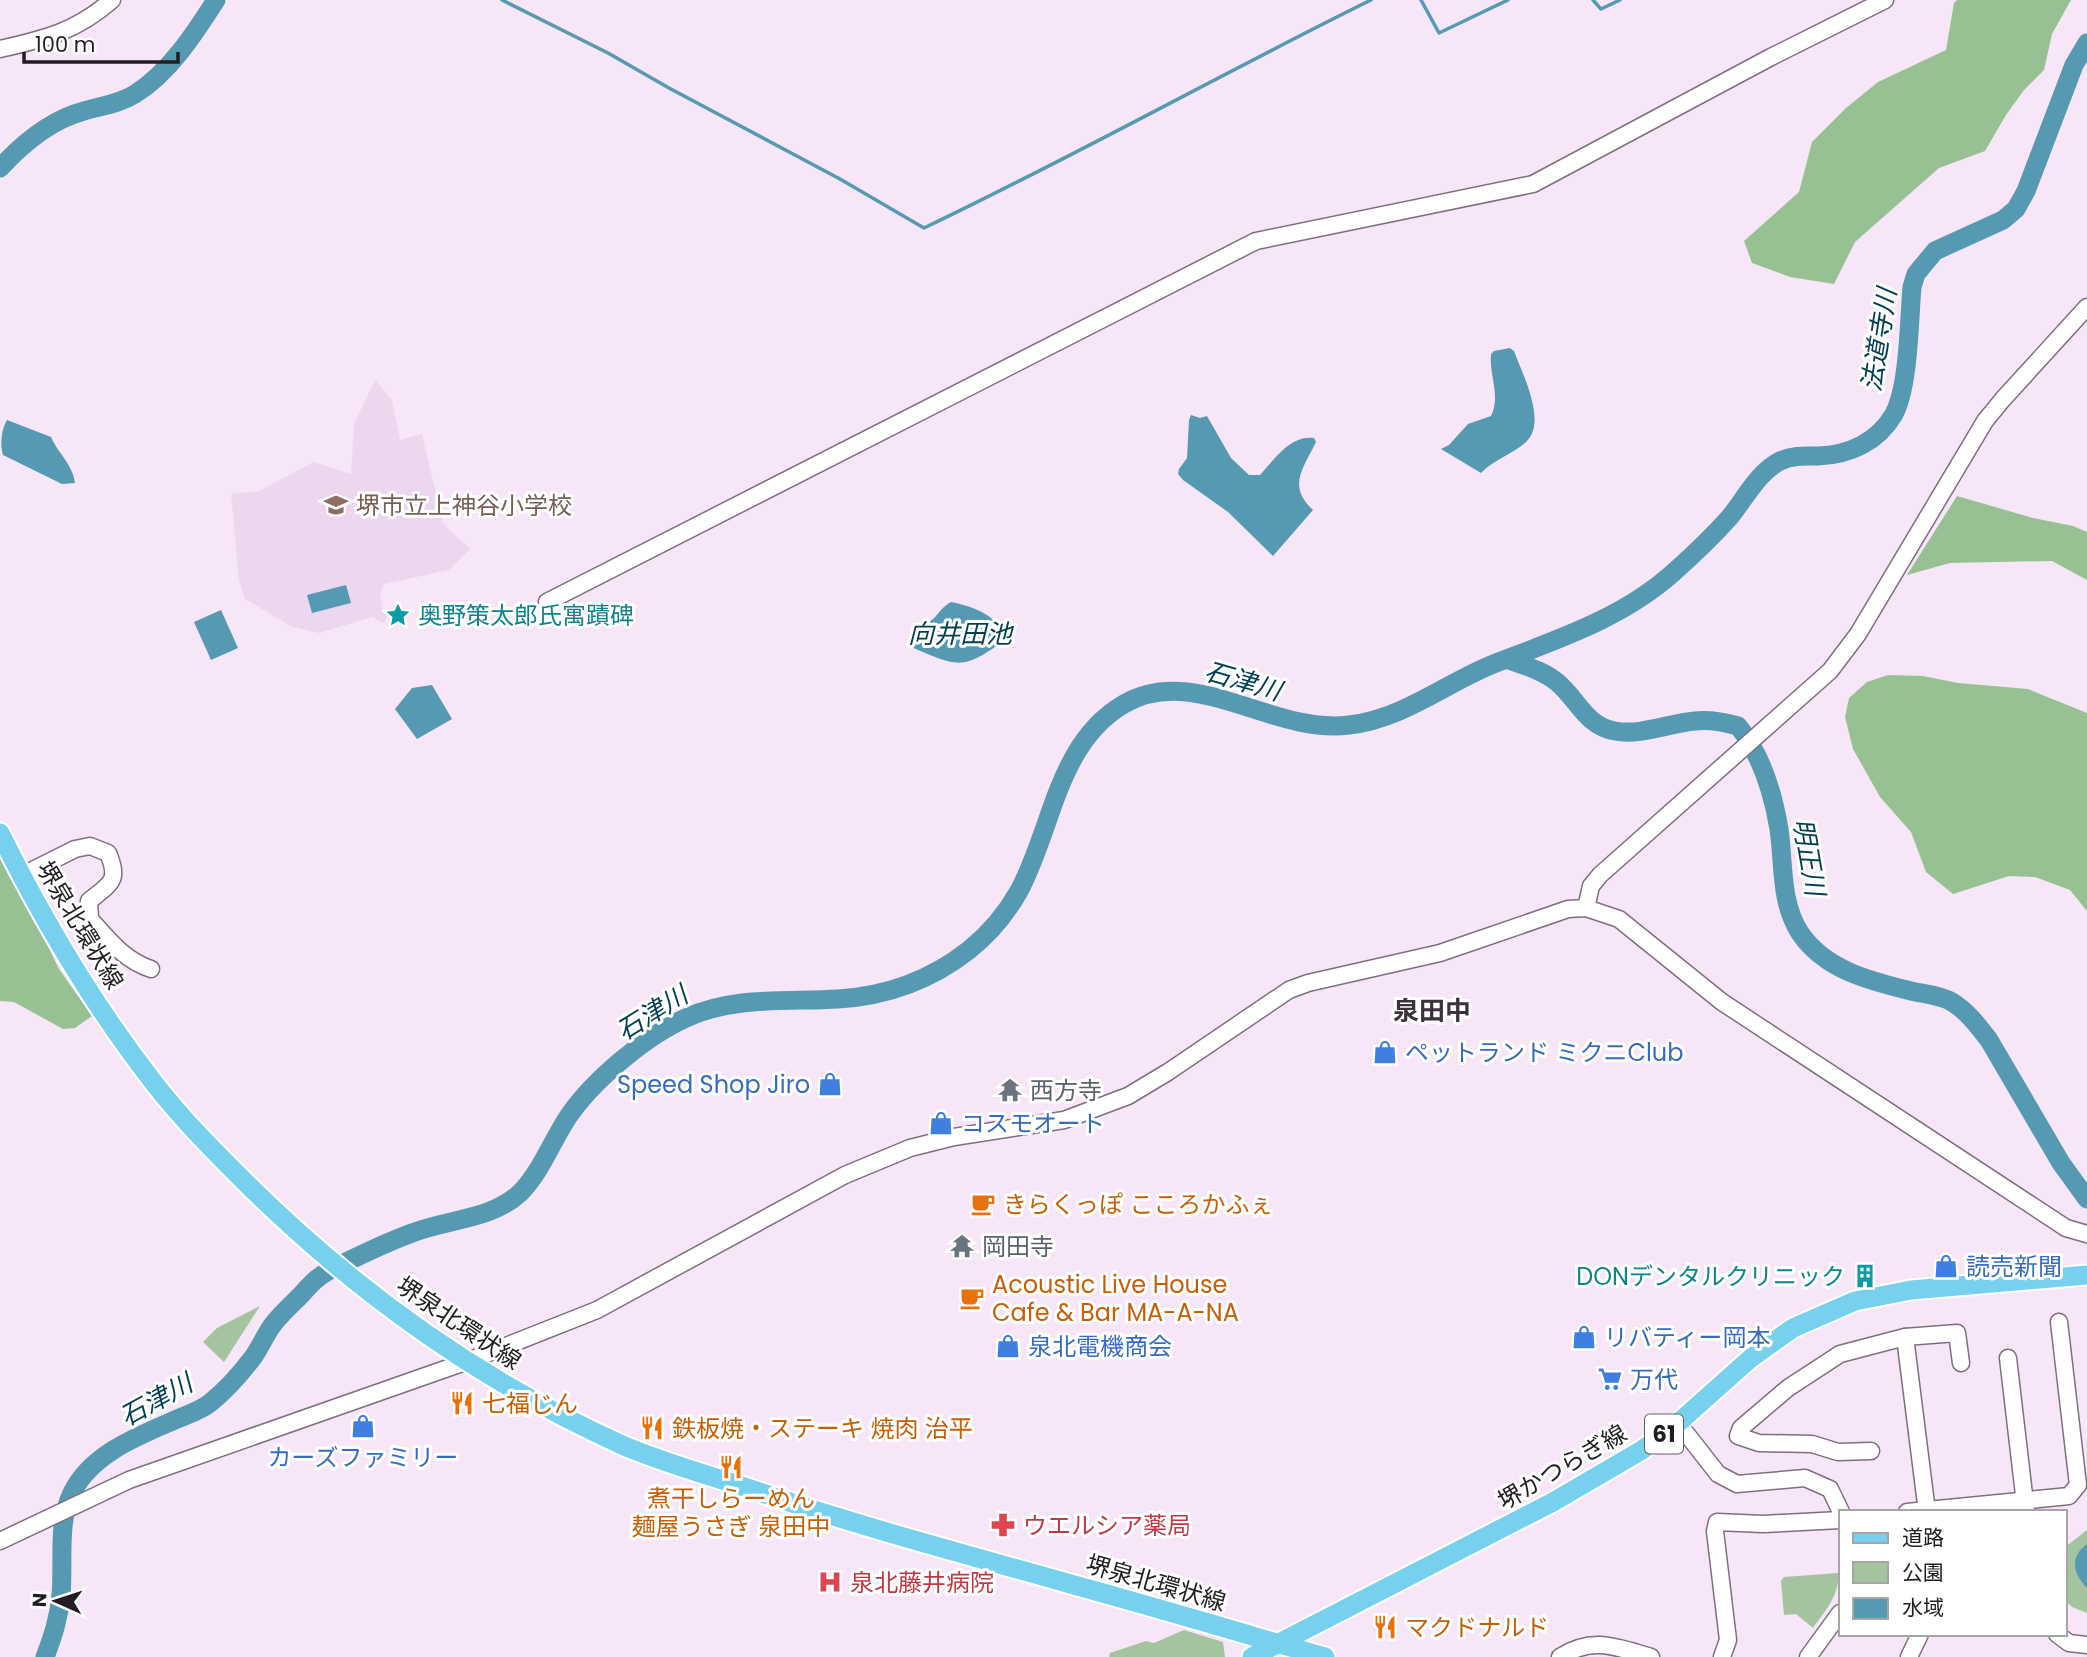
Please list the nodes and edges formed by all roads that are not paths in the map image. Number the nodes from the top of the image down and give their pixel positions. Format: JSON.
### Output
{"nodes":[{"id":1,"x":112,"y":0,"type":"edge"},
{"id":2,"x":1885,"y":0,"type":"edge"},
{"id":3,"x":0,"y":49,"type":"edge"},
{"id":4,"x":2087,"y":307,"type":"edge"},
{"id":5,"x":547,"y":602,"type":"dead end"},
{"id":6,"x":0,"y":833,"type":"edge"},
{"id":7,"x":19,"y":871,"type":"junction"},
{"id":8,"x":1586,"y":908,"type":"junction"},
{"id":9,"x":151,"y":969,"type":"dead end"},
{"id":10,"x":2087,"y":1234,"type":"edge"},
{"id":11,"x":2087,"y":1275,"type":"edge"},
{"id":12,"x":2059,"y":1322,"type":"dead end"},
{"id":13,"x":1905,"y":1337,"type":"junction"},
{"id":14,"x":2008,"y":1358,"type":"dead end"},
{"id":15,"x":468,"y":1361,"type":"junction"},
{"id":16,"x":1961,"y":1363,"type":"dead end"},
{"id":17,"x":1678,"y":1423,"type":"junction"},
{"id":18,"x":1871,"y":1451,"type":"dead end"},
{"id":19,"x":2026,"y":1506,"type":"edge"},
{"id":20,"x":1840,"y":1510,"type":"edge"},
{"id":21,"x":1927,"y":1510,"type":"edge"},
{"id":22,"x":1947,"y":1510,"type":"edge"},
{"id":23,"x":1839,"y":1520,"type":"edge"},
{"id":24,"x":0,"y":1541,"type":"edge"},
{"id":25,"x":1839,"y":1614,"type":"edge"},
{"id":26,"x":1919,"y":1636,"type":"edge"},
{"id":27,"x":2060,"y":1636,"type":"edge"},
{"id":28,"x":1279,"y":1644,"type":"junction"},
{"id":29,"x":2087,"y":1645,"type":"edge"},
{"id":30,"x":1252,"y":1657,"type":"edge"},
{"id":31,"x":1325,"y":1657,"type":"edge"},
{"id":32,"x":1560,"y":1657,"type":"edge"},
{"id":33,"x":1651,"y":1657,"type":"edge"},
{"id":34,"x":1722,"y":1657,"type":"edge"},
{"id":35,"x":1808,"y":1657,"type":"edge"},
{"id":36,"x":1909,"y":1657,"type":"edge"}],
"edges":[{"from":1,"to":3,"type":"street"},
{"from":2,"to":5,"type":"street"},
{"from":4,"to":8,"type":"street"},
{"from":6,"to":7,"type":"main road","name":"堺泉北環状線"},
{"from":7,"to":9,"type":"street"},
{"from":7,"to":15,"type":"main road","name":"堺泉北環状線"},
{"from":8,"to":10,"type":"street"},
{"from":8,"to":15,"type":"street"},
{"from":11,"to":17,"type":"main road","name":"堺かつらぎ線","number":"61"},
{"from":12,"to":19,"type":"street"},
{"from":13,"to":16,"type":"street"},
{"from":13,"to":18,"type":"street"},
{"from":13,"to":21,"type":"street"},
{"from":14,"to":19,"type":"street"},
{"from":15,"to":24,"type":"street"},
{"from":15,"to":28,"type":"main road","name":"堺泉北環状線"},
{"from":17,"to":20,"type":"street"},
{"from":17,"to":28,"type":"main road","name":"堺かつらぎ線","number":"61"},
{"from":19,"to":22,"type":"street"},
{"from":23,"to":34,"type":"street"},
{"from":25,"to":35,"type":"street"},
{"from":26,"to":36,"type":"street"},
{"from":27,"to":29,"type":"street"},
{"from":28,"to":30,"type":"main road","name":"堺かつらぎ線","number":"61"},
{"from":28,"to":31,"type":"main road","name":"堺泉北環状線"},
{"from":32,"to":33,"type":"street"}]}
